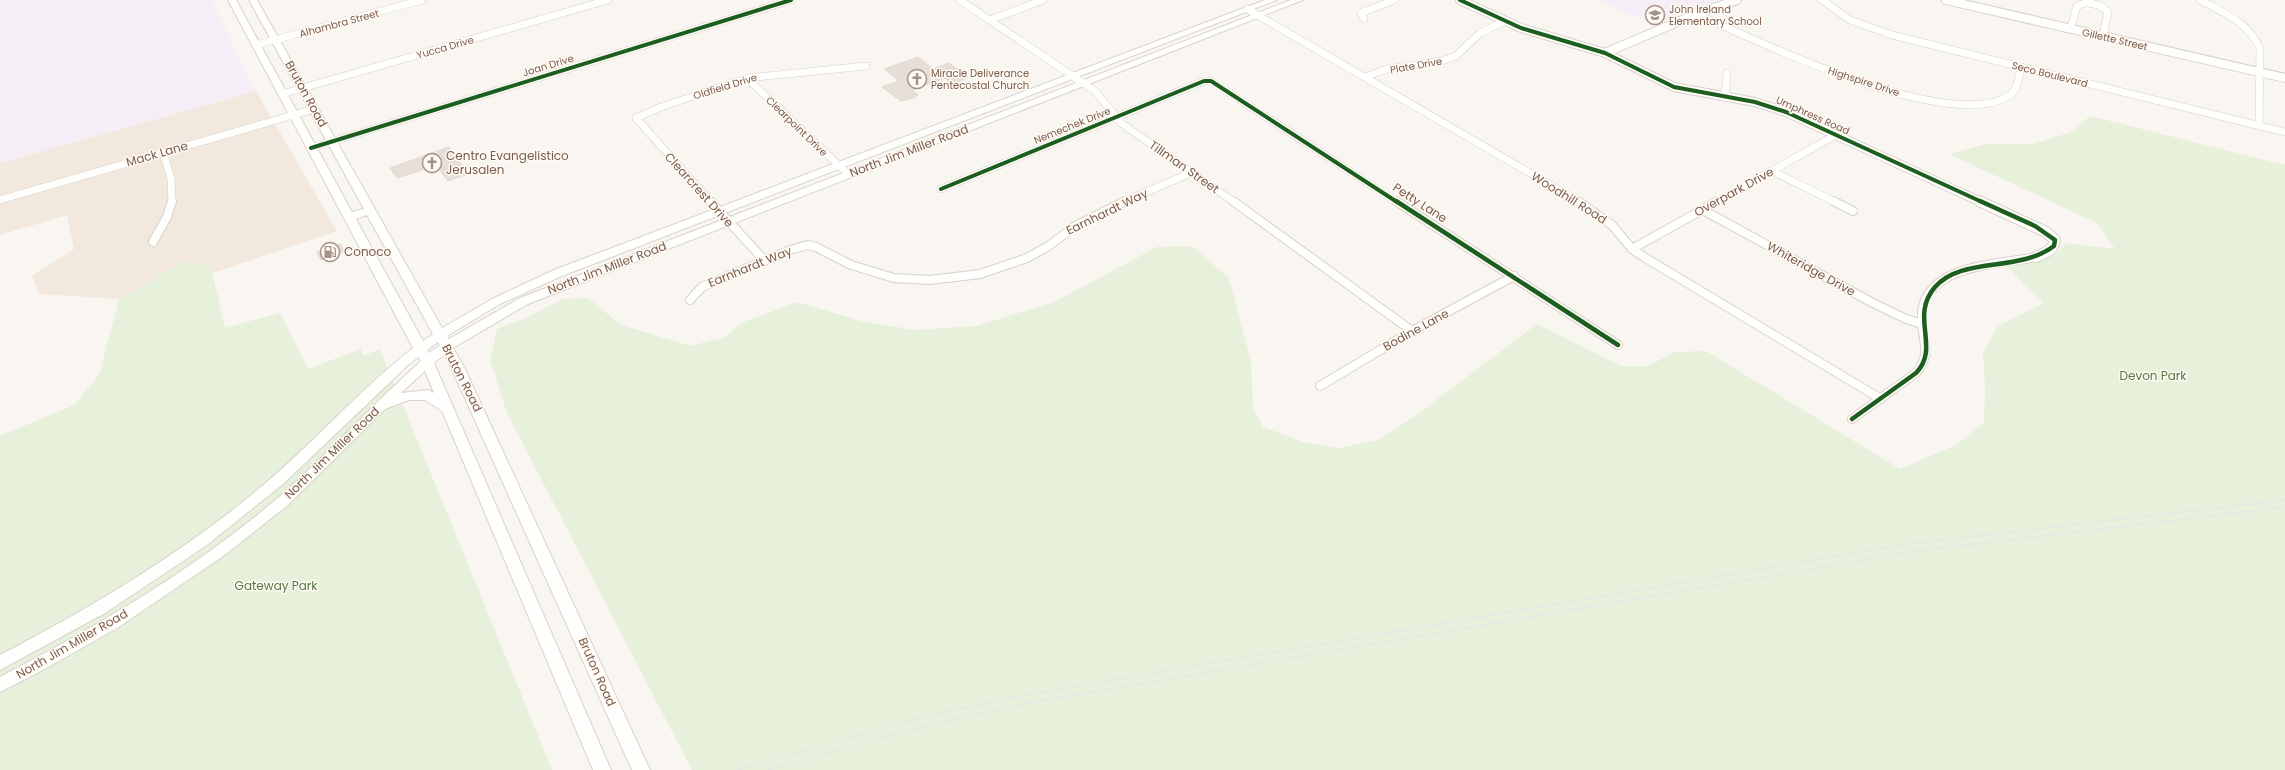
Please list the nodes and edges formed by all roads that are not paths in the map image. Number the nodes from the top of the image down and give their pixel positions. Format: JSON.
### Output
{"nodes":[{"id":1,"x":232,"y":0,"type":"edge"},
{"id":2,"x":254,"y":0,"type":"edge"},
{"id":3,"x":422,"y":0,"type":"edge"},
{"id":4,"x":608,"y":0,"type":"edge"},
{"id":5,"x":791,"y":0,"type":"edge"},
{"id":6,"x":960,"y":0,"type":"edge"},
{"id":7,"x":1043,"y":0,"type":"edge"},
{"id":8,"x":1273,"y":0,"type":"edge"},
{"id":9,"x":1299,"y":0,"type":"edge"},
{"id":10,"x":1394,"y":0,"type":"edge"},
{"id":11,"x":1460,"y":0,"type":"edge"},
{"id":12,"x":1736,"y":0,"type":"edge"},
{"id":13,"x":1822,"y":0,"type":"edge"},
{"id":14,"x":1946,"y":0,"type":"edge"},
{"id":15,"x":2200,"y":0,"type":"edge"},
{"id":16,"x":1247,"y":10,"type":"junction"},
{"id":17,"x":261,"y":14,"type":"junction"},
{"id":18,"x":1696,"y":14,"type":"junction"},
{"id":19,"x":1258,"y":15,"type":"junction"},
{"id":20,"x":242,"y":18,"type":"junction"},
{"id":21,"x":1364,"y":19,"type":"dead end"},
{"id":22,"x":990,"y":20,"type":"junction"},
{"id":23,"x":1505,"y":21,"type":"junction"},
{"id":24,"x":2071,"y":28,"type":"junction"},
{"id":25,"x":2103,"y":36,"type":"junction"},
{"id":26,"x":276,"y":40,"type":"junction"},
{"id":27,"x":256,"y":45,"type":"junction"},
{"id":28,"x":1604,"y":53,"type":"junction"},
{"id":29,"x":866,"y":66,"type":"dead end"},
{"id":30,"x":2021,"y":67,"type":"junction"},
{"id":31,"x":2259,"y":72,"type":"junction"},
{"id":32,"x":1727,"y":73,"type":"dead end"},
{"id":33,"x":1072,"y":77,"type":"junction"},
{"id":34,"x":1365,"y":77,"type":"junction"},
{"id":35,"x":747,"y":78,"type":"junction"},
{"id":36,"x":2285,"y":78,"type":"edge"},
{"id":37,"x":1210,"y":81,"type":"joint"},
{"id":38,"x":1082,"y":84,"type":"junction"},
{"id":39,"x":303,"y":88,"type":"junction"},
{"id":40,"x":282,"y":94,"type":"junction"},
{"id":41,"x":1724,"y":97,"type":"junction"},
{"id":42,"x":314,"y":109,"type":"junction"},
{"id":43,"x":293,"y":115,"type":"junction"},
{"id":44,"x":1116,"y":117,"type":"junction"},
{"id":45,"x":636,"y":118,"type":"joint"},
{"id":46,"x":2259,"y":126,"type":"junction"},
{"id":47,"x":2285,"y":132,"type":"edge"},
{"id":48,"x":1836,"y":135,"type":"junction"},
{"id":49,"x":332,"y":141,"type":"junction"},
{"id":50,"x":311,"y":148,"type":"junction"},
{"id":51,"x":163,"y":152,"type":"junction"},
{"id":52,"x":839,"y":166,"type":"junction"},
{"id":53,"x":1772,"y":170,"type":"junction"},
{"id":54,"x":1193,"y":172,"type":"junction"},
{"id":55,"x":848,"y":174,"type":"junction"},
{"id":56,"x":941,"y":189,"type":"dead end"},
{"id":57,"x":0,"y":200,"type":"edge"},
{"id":58,"x":371,"y":210,"type":"junction"},
{"id":59,"x":1703,"y":210,"type":"junction"},
{"id":60,"x":1853,"y":211,"type":"dead end"},
{"id":61,"x":719,"y":212,"type":"junction"},
{"id":62,"x":349,"y":217,"type":"junction"},
{"id":63,"x":728,"y":221,"type":"junction"},
{"id":64,"x":153,"y":242,"type":"dead end"},
{"id":65,"x":1632,"y":249,"type":"junction"},
{"id":66,"x":2036,"y":257,"type":"joint"},
{"id":67,"x":765,"y":260,"type":"junction"},
{"id":68,"x":580,"y":264,"type":"junction"},
{"id":69,"x":588,"y":275,"type":"junction"},
{"id":70,"x":1514,"y":276,"type":"junction"},
{"id":71,"x":690,"y":300,"type":"dead end"},
{"id":72,"x":1922,"y":324,"type":"junction"},
{"id":73,"x":1412,"y":331,"type":"junction"},
{"id":74,"x":444,"y":341,"type":"junction"},
{"id":75,"x":1618,"y":345,"type":"dead end"},
{"id":76,"x":424,"y":355,"type":"junction"},
{"id":77,"x":1320,"y":386,"type":"dead end"},
{"id":78,"x":1881,"y":399,"type":"junction"},
{"id":79,"x":378,"y":409,"type":"junction"},
{"id":80,"x":448,"y":410,"type":"junction"},
{"id":81,"x":1852,"y":419,"type":"dead end"},
{"id":82,"x":0,"y":663,"type":"edge"},
{"id":83,"x":1,"y":682,"type":"edge"},
{"id":84,"x":602,"y":770,"type":"edge"},
{"id":85,"x":641,"y":770,"type":"edge"}],
"edges":[{"from":1,"to":20,"type":"main road","name":"Bruton Road"},
{"from":2,"to":17,"type":"main road","name":"Bruton Road"},
{"from":3,"to":26,"type":"street","name":"Alhambra Street"},
{"from":4,"to":39,"type":"street","name":"Yucca Drive"},
{"from":5,"to":49,"type":"street","name":"Joan Drive"},
{"from":6,"to":22,"type":"street","name":"Tillman Street"},
{"from":7,"to":22,"type":"street"},
{"from":8,"to":16,"type":"main road","name":"North Jim Miller Road"},
{"from":9,"to":19,"type":"main road","name":"North Jim Miller Road"},
{"from":10,"to":21,"type":"street"},
{"from":11,"to":23,"type":"street","name":"Umphress Road"},
{"from":12,"to":18,"type":"street"},
{"from":13,"to":30,"type":"street","name":"Seco Boulevard"},
{"from":14,"to":24,"type":"street","name":"Gillette Street"},
{"from":15,"to":31,"type":"street"},
{"from":16,"to":19,"type":"street","name":"Woodhill Road"},
{"from":16,"to":33,"type":"main road","name":"North Jim Miller Road"},
{"from":17,"to":20,"type":"main road"},
{"from":17,"to":26,"type":"main road","name":"Bruton Road"},
{"from":18,"to":28,"type":"street"},
{"from":18,"to":30,"type":"street","name":"Highspire Drive"},
{"from":19,"to":34,"type":"street","name":"Woodhill Road"},
{"from":19,"to":38,"type":"main road","name":"North Jim Miller Road"},
{"from":20,"to":27,"type":"main road","name":"Bruton Road"},
{"from":22,"to":33,"type":"street","name":"Tillman Street"},
{"from":23,"to":28,"type":"street","name":"Umphress Road"},
{"from":23,"to":34,"type":"street","name":"Plate Drive"},
{"from":24,"to":25,"type":"street","name":"Gillette Street"},
{"from":24,"to":25,"type":"street"},
{"from":25,"to":31,"type":"street","name":"Gillette Street"},
{"from":26,"to":27,"type":"street","name":"Alhambra Street"},
{"from":26,"to":39,"type":"main road","name":"Bruton Road"},
{"from":27,"to":40,"type":"main road","name":"Bruton Road"},
{"from":28,"to":41,"type":"street","name":"Umphress Road"},
{"from":29,"to":35,"type":"street","name":"Oldfield Drive"},
{"from":30,"to":46,"type":"street","name":"Seco Boulevard"},
{"from":31,"to":36,"type":"street","name":"Gillette Street"},
{"from":31,"to":46,"type":"street"},
{"from":32,"to":41,"type":"street"},
{"from":33,"to":38,"type":"street","name":"Tillman Street"},
{"from":33,"to":52,"type":"main road","name":"North Jim Miller Road"},
{"from":34,"to":65,"type":"street","name":"Woodhill Road"},
{"from":35,"to":45,"type":"street","name":"Oldfield Drive"},
{"from":35,"to":52,"type":"street","name":"Clearpoint Drive"},
{"from":37,"to":44,"type":"street","name":"Nemechek Drive"},
{"from":37,"to":70,"type":"street","name":"Petty Lane"},
{"from":38,"to":44,"type":"street","name":"Tillman Street"},
{"from":38,"to":55,"type":"main road","name":"North Jim Miller Road"},
{"from":39,"to":40,"type":"street","name":"Yucca Drive"},
{"from":39,"to":42,"type":"main road","name":"Bruton Road"},
{"from":40,"to":43,"type":"main road","name":"Bruton Road"},
{"from":41,"to":48,"type":"street","name":"Umphress Road"},
{"from":42,"to":43,"type":"street","name":"Mack Lane"},
{"from":42,"to":49,"type":"main road","name":"Bruton Road"},
{"from":43,"to":50,"type":"main road","name":"Bruton Road"},
{"from":43,"to":51,"type":"street","name":"Mack Lane"},
{"from":44,"to":54,"type":"street","name":"Tillman Street"},
{"from":44,"to":56,"type":"street","name":"Nemechek Drive"},
{"from":45,"to":61,"type":"street","name":"Clearcrest Drive"},
{"from":46,"to":47,"type":"street","name":"Seco Boulevard"},
{"from":48,"to":53,"type":"street","name":"Overpark Drive"},
{"from":48,"to":66,"type":"street","name":"Umphress Road"},
{"from":49,"to":50,"type":"street","name":"Joan Drive"},
{"from":49,"to":58,"type":"main road","name":"Bruton Road"},
{"from":50,"to":62,"type":"main road","name":"Bruton Road"},
{"from":51,"to":57,"type":"street","name":"Mack Lane"},
{"from":51,"to":64,"type":"street"},
{"from":52,"to":55,"type":"street","name":"Clearpoint Drive"},
{"from":52,"to":61,"type":"main road","name":"North Jim Miller Road"},
{"from":53,"to":59,"type":"street","name":"Overpark Drive"},
{"from":53,"to":60,"type":"street"},
{"from":54,"to":67,"type":"street","name":"Earnhardt Way"},
{"from":54,"to":73,"type":"street","name":"Tillman Street"},
{"from":55,"to":63,"type":"main road","name":"North Jim Miller Road"},
{"from":58,"to":62,"type":"main road"},
{"from":58,"to":74,"type":"main road","name":"Bruton Road"},
{"from":59,"to":65,"type":"street","name":"Overpark Drive"},
{"from":59,"to":72,"type":"street","name":"Whiteridge Drive"},
{"from":61,"to":63,"type":"street","name":"Clearcrest Drive"},
{"from":61,"to":68,"type":"main road","name":"North Jim Miller Road"},
{"from":62,"to":76,"type":"main road","name":"Bruton Road"},
{"from":63,"to":67,"type":"street","name":"Clearcrest Drive"},
{"from":63,"to":69,"type":"main road","name":"North Jim Miller Road"},
{"from":65,"to":78,"type":"street","name":"Woodhill Road"},
{"from":66,"to":72,"type":"street"},
{"from":67,"to":71,"type":"street","name":"Earnhardt Way"},
{"from":68,"to":69,"type":"main road"},
{"from":68,"to":74,"type":"main road","name":"North Jim Miller Road"},
{"from":69,"to":74,"type":"main road","name":"North Jim Miller Road"},
{"from":70,"to":73,"type":"street","name":"Bodine Lane"},
{"from":70,"to":75,"type":"street","name":"Petty Lane"},
{"from":72,"to":78,"type":"street"},
{"from":73,"to":77,"type":"street","name":"Bodine Lane"},
{"from":74,"to":76,"type":"main road","name":"North Jim Miller Road"},
{"from":74,"to":85,"type":"main road","name":"Bruton Road"},
{"from":76,"to":79,"type":"main road","name":"North Jim Miller Road"},
{"from":76,"to":80,"type":"main road","name":"Bruton Road"},
{"from":76,"to":82,"type":"main road","name":"North Jim Miller Road"},
{"from":78,"to":81,"type":"street"},
{"from":79,"to":80,"type":"main road"},
{"from":79,"to":83,"type":"main road","name":"North Jim Miller Road"},
{"from":80,"to":84,"type":"main road","name":"Bruton Road"}]}
